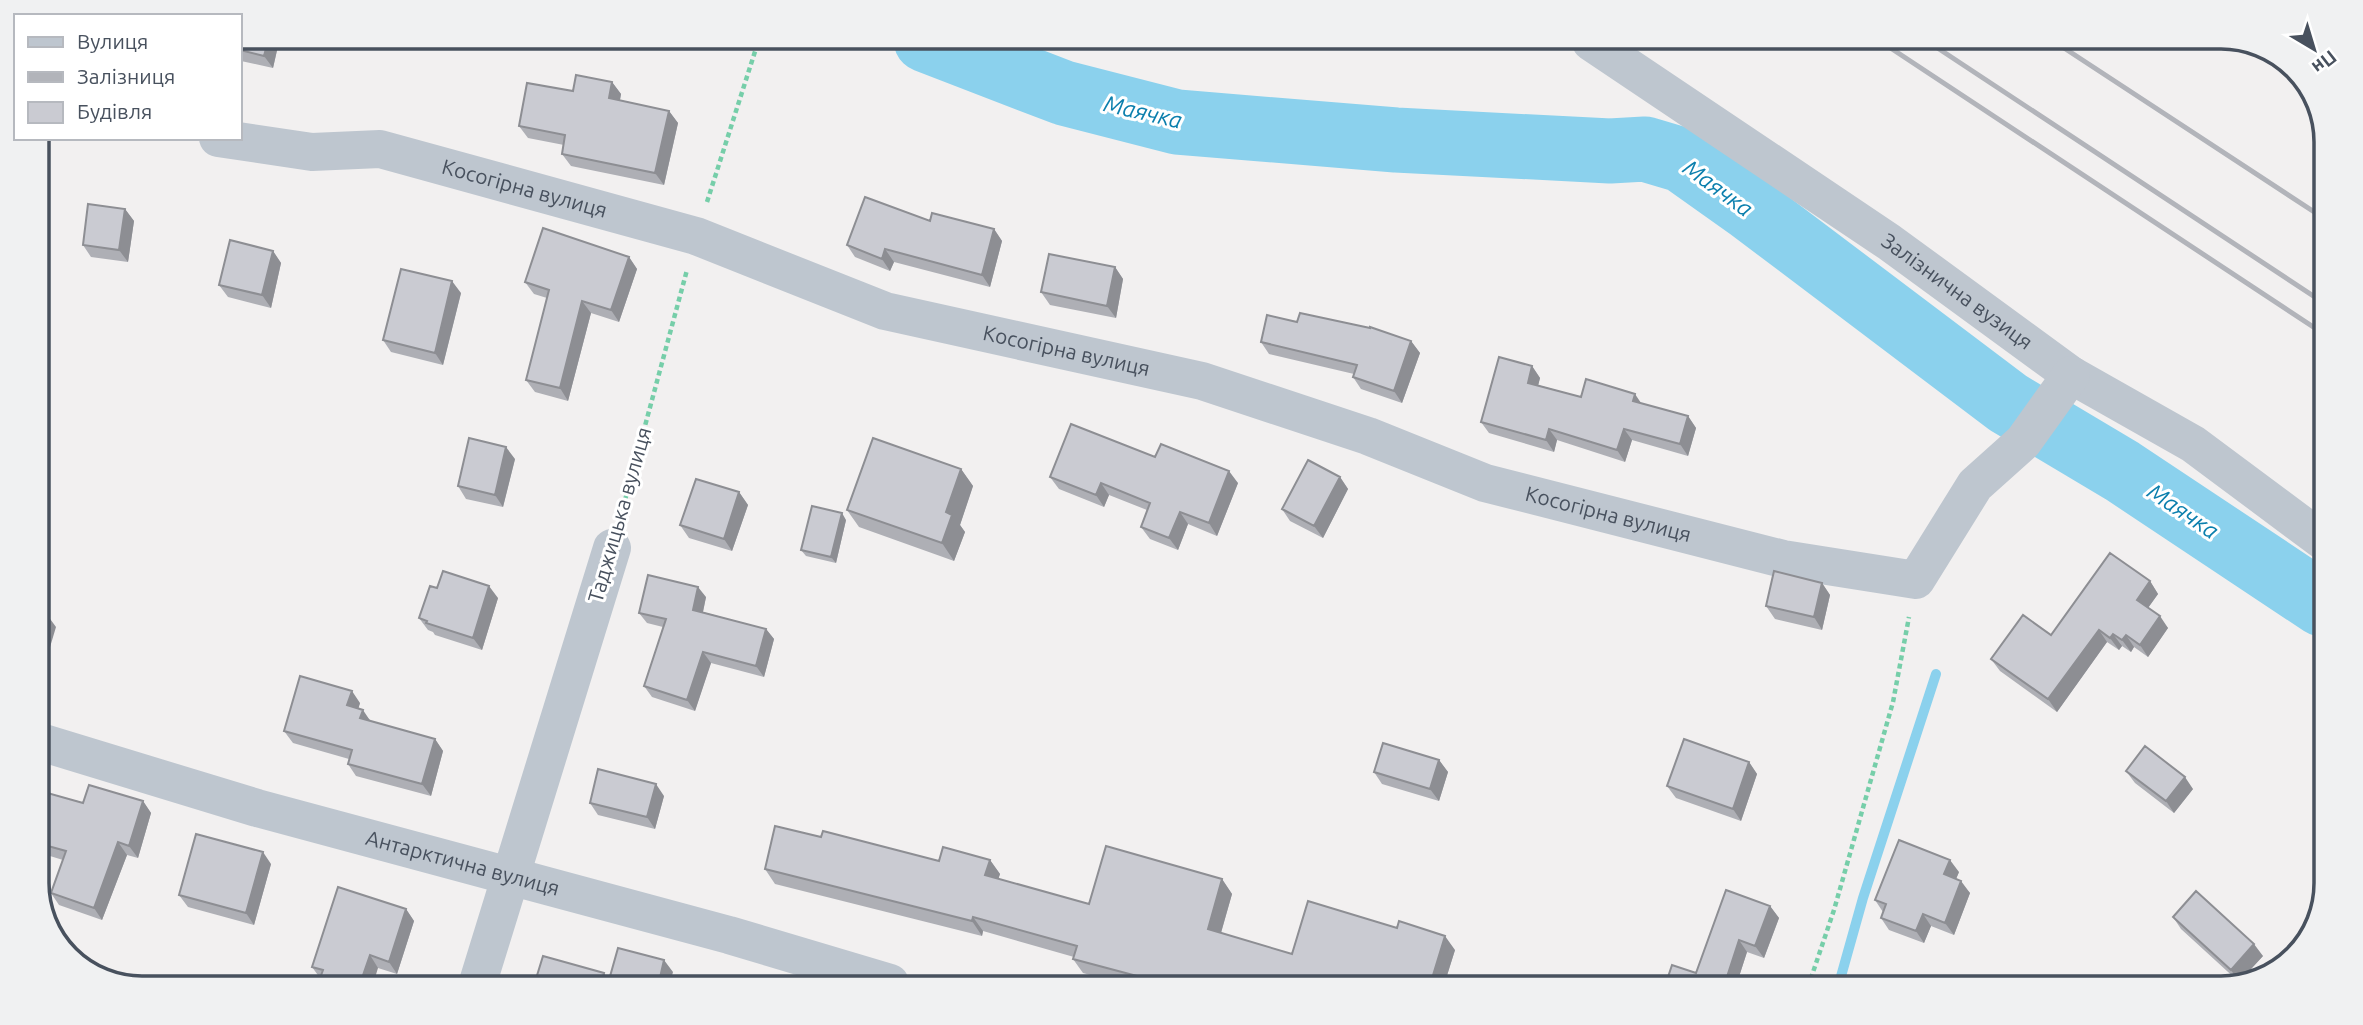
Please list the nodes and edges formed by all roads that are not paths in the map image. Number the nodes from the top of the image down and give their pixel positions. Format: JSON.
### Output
{"nodes":[{"id":1,"x":1601,"y":49,"type":"edge"},
{"id":2,"x":231,"y":140,"type":"edge"},
{"id":3,"x":2063,"y":386,"type":"junction"},
{"id":4,"x":2314,"y":534,"type":"edge"},
{"id":5,"x":612,"y":548,"type":"road end"},
{"id":6,"x":49,"y":745,"type":"edge"},
{"id":7,"x":510,"y":877,"type":"junction"},
{"id":8,"x":480,"y":976,"type":"edge"},
{"id":9,"x":867,"y":976,"type":"edge"}],
"edges":[{"from":1,"to":3,"type":"street","name":"Залізнична вузиця"},
{"from":2,"to":3,"type":"street","name":"Косогірна вулиця"},
{"from":3,"to":4,"type":"street","name":"Залізнична вузиця"},
{"from":5,"to":7,"type":"street","name":"Таджицька вулиця"},
{"from":6,"to":7,"type":"street","name":"Антарктична вулиця"},
{"from":7,"to":8,"type":"street","name":"Таджицька вулиця"},
{"from":7,"to":9,"type":"street","name":"Антарктична вулиця"}]}
